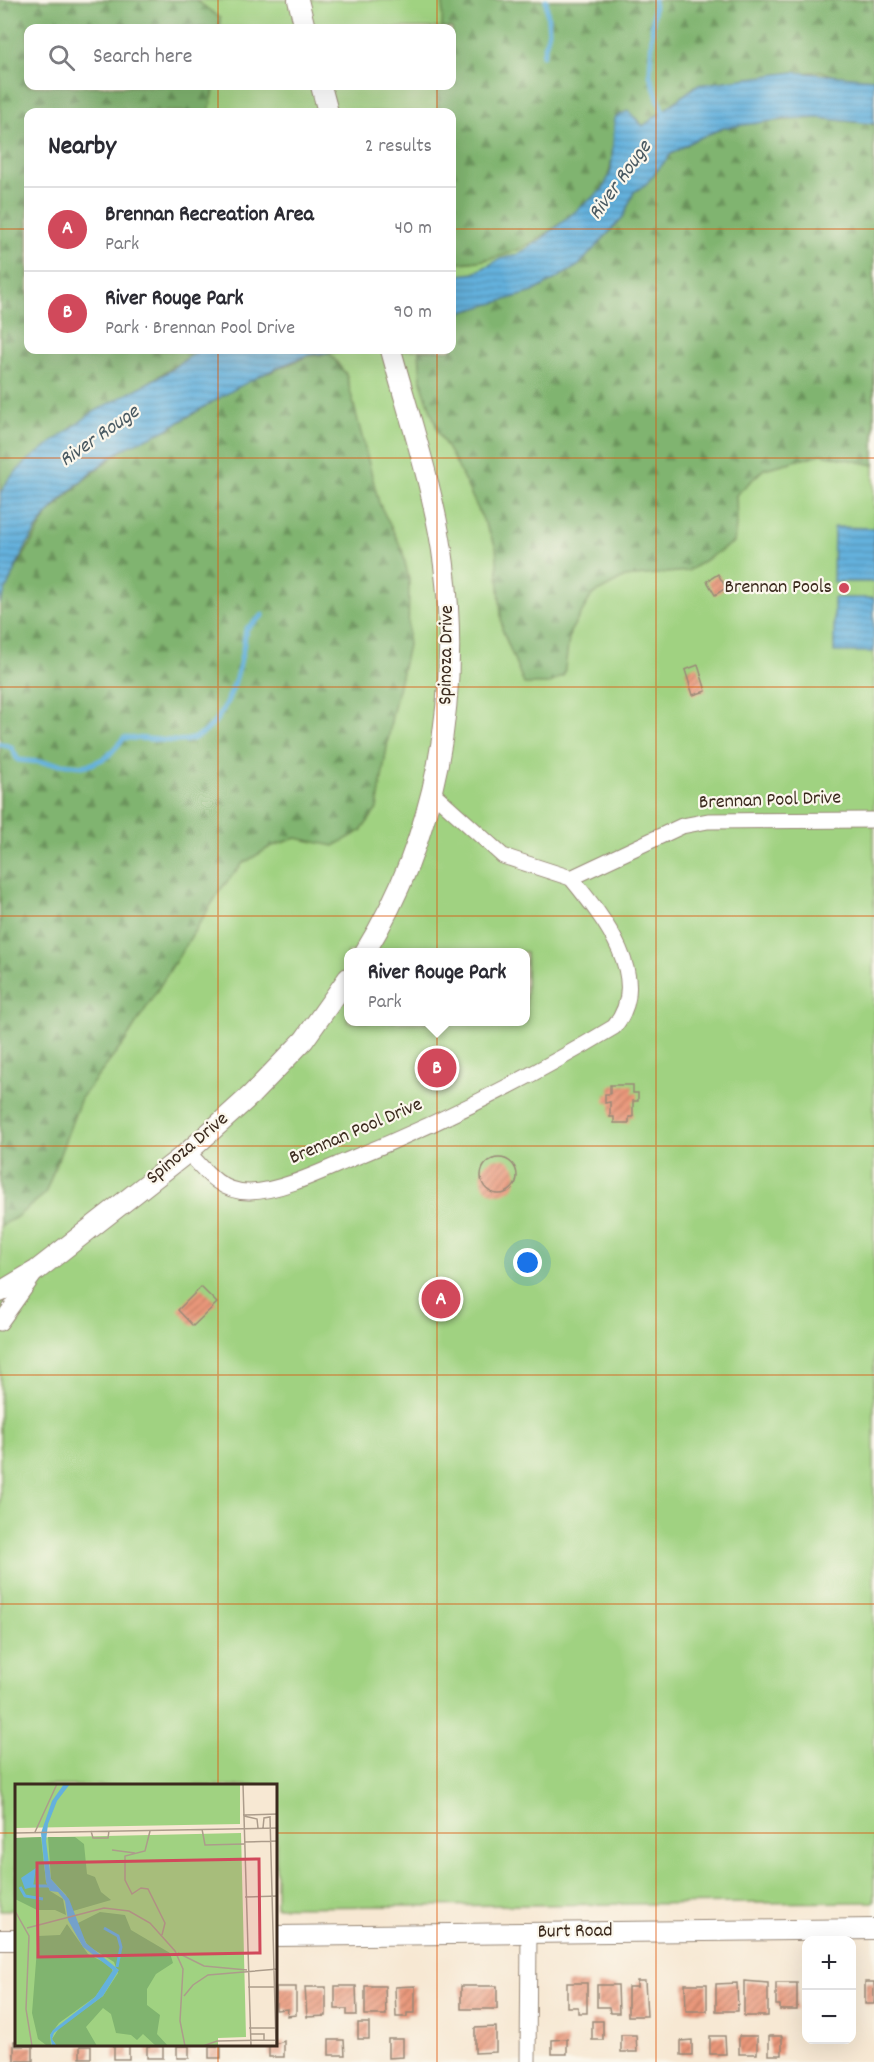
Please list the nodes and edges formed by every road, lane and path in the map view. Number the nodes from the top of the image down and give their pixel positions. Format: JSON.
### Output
{"nodes":[{"id":1,"x":298,"y":0,"type":"edge"},
{"id":2,"x":304,"y":24,"type":"edge"},
{"id":3,"x":322,"y":90,"type":"edge"},
{"id":4,"x":327,"y":108,"type":"edge"},
{"id":5,"x":392,"y":354,"type":"edge"},
{"id":6,"x":432,"y":792,"type":"junction"},
{"id":7,"x":874,"y":820,"type":"edge"},
{"id":8,"x":571,"y":878,"type":"junction"},
{"id":9,"x":367,"y":948,"type":"edge"},
{"id":10,"x":344,"y":984,"type":"edge"},
{"id":11,"x":188,"y":1152,"type":"junction"},
{"id":12,"x":37,"y":1270,"type":"junction"},
{"id":13,"x":0,"y":1292,"type":"edge"},
{"id":14,"x":0,"y":1323,"type":"edge"},
{"id":15,"x":874,"y":1929,"type":"edge"},
{"id":16,"x":529,"y":1932,"type":"junction"},
{"id":17,"x":278,"y":1936,"type":"edge"},
{"id":18,"x":528,"y":2062,"type":"edge"}],
"edges":[{"from":1,"to":2,"type":"street"},
{"from":3,"to":4,"type":"street"},
{"from":5,"to":6,"type":"street","name":"Spinoza Drive"},
{"from":6,"to":8,"type":"street"},
{"from":6,"to":9,"type":"street","name":"Spinoza Drive"},
{"from":7,"to":8,"type":"street","name":"Brennan Pool Drive"},
{"from":8,"to":11,"type":"street","name":"Brennan Pool Drive"},
{"from":10,"to":11,"type":"street","name":"Spinoza Drive"},
{"from":11,"to":12,"type":"street","name":"Spinoza Drive"},
{"from":12,"to":13,"type":"street","name":"Spinoza Drive"},
{"from":12,"to":14,"type":"street"},
{"from":15,"to":16,"type":"street","name":"Burt Road"},
{"from":16,"to":17,"type":"street","name":"Burt Road"},
{"from":16,"to":18,"type":"street"}]}
